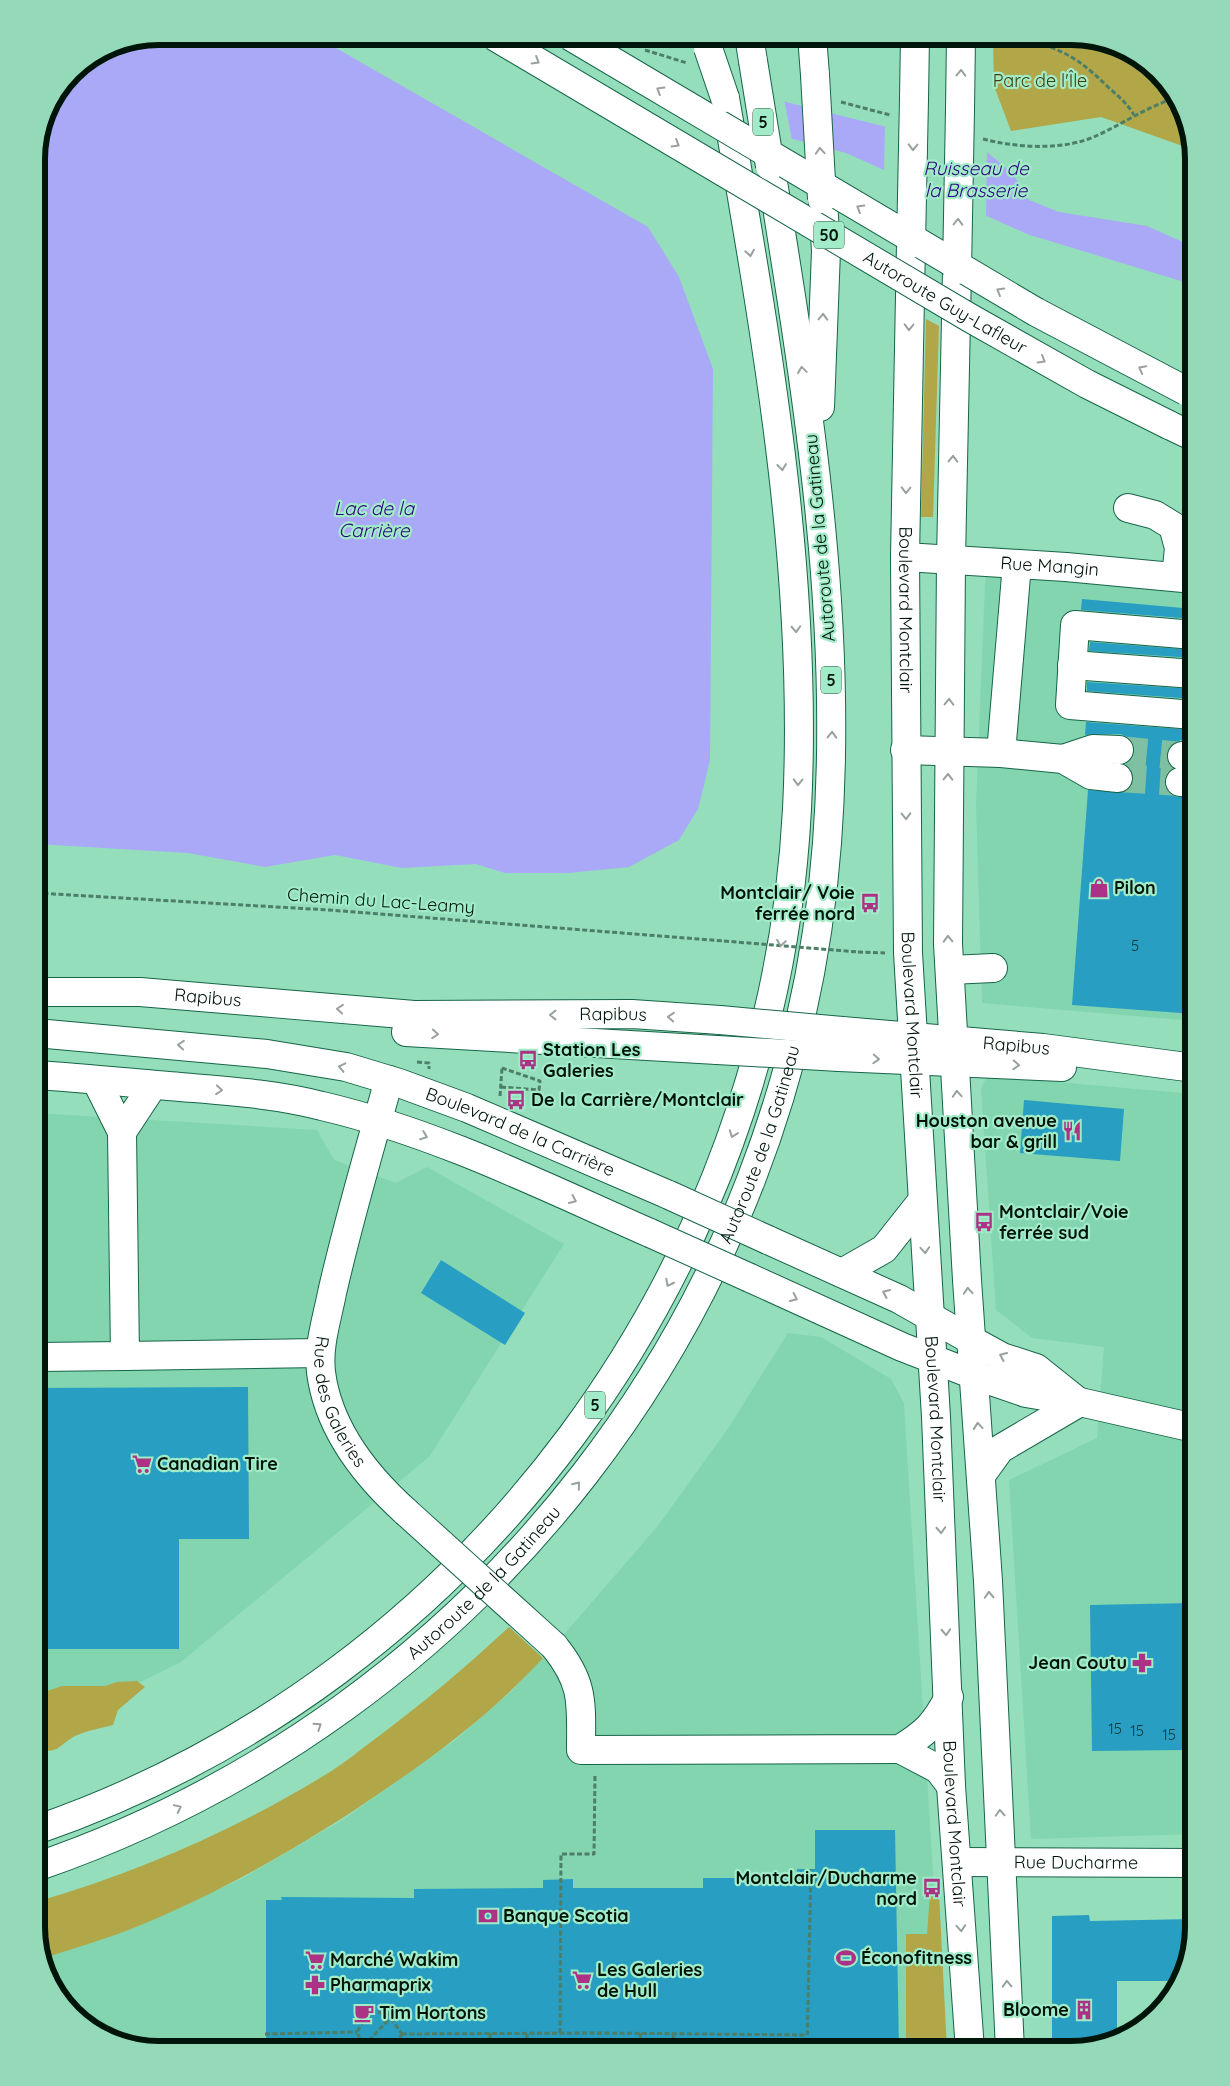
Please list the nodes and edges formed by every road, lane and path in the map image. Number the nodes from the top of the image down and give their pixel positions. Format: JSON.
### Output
{"nodes":[{"id":1,"x":509,"y":45,"type":"edge"},
{"id":2,"x":585,"y":45,"type":"edge"},
{"id":3,"x":713,"y":45,"type":"edge"},
{"id":4,"x":813,"y":45,"type":"edge"},
{"id":5,"x":915,"y":45,"type":"edge"},
{"id":6,"x":961,"y":45,"type":"edge"},
{"id":7,"x":1040,"y":45,"type":"edge"},
{"id":8,"x":636,"y":47,"type":"dead end"},
{"id":9,"x":751,"y":49,"type":"edge"},
{"id":10,"x":693,"y":65,"type":"dead end"},
{"id":11,"x":837,"y":101,"type":"dead end"},
{"id":12,"x":1169,"y":101,"type":"edge"},
{"id":13,"x":1134,"y":115,"type":"junction"},
{"id":14,"x":892,"y":116,"type":"dead end"},
{"id":15,"x":977,"y":138,"type":"dead end"},
{"id":16,"x":1185,"y":390,"type":"edge"},
{"id":17,"x":1185,"y":433,"type":"edge"},
{"id":18,"x":818,"y":488,"type":"junction"},
{"id":19,"x":1128,"y":508,"type":"dead end"},
{"id":20,"x":905,"y":557,"type":"junction"},
{"id":21,"x":951,"y":560,"type":"junction"},
{"id":22,"x":1016,"y":564,"type":"junction"},
{"id":23,"x":1185,"y":578,"type":"edge"},
{"id":24,"x":1185,"y":634,"type":"edge"},
{"id":25,"x":1072,"y":665,"type":"junction"},
{"id":26,"x":1185,"y":673,"type":"edge"},
{"id":27,"x":1185,"y":714,"type":"edge"},
{"id":28,"x":905,"y":750,"type":"junction"},
{"id":29,"x":1119,"y":750,"type":"tunnel mouth"},
{"id":30,"x":949,"y":751,"type":"junction"},
{"id":31,"x":1002,"y":753,"type":"junction"},
{"id":32,"x":1063,"y":760,"type":"junction"},
{"id":33,"x":1118,"y":778,"type":"tunnel mouth"},
{"id":34,"x":45,"y":894,"type":"edge"},
{"id":35,"x":871,"y":953,"type":"dead end"},
{"id":36,"x":994,"y":968,"type":"dead end"},
{"id":37,"x":950,"y":970,"type":"junction"},
{"id":38,"x":45,"y":992,"type":"edge"},
{"id":39,"x":45,"y":993,"type":"edge"},
{"id":40,"x":45,"y":1034,"type":"edge"},
{"id":41,"x":840,"y":1044,"type":"junction"},
{"id":42,"x":912,"y":1049,"type":"junction"},
{"id":43,"x":954,"y":1052,"type":"junction"},
{"id":44,"x":1185,"y":1068,"type":"edge"},
{"id":45,"x":45,"y":1076,"type":"edge"},
{"id":46,"x":96,"y":1080,"type":"junction"},
{"id":47,"x":389,"y":1080,"type":"junction"},
{"id":48,"x":153,"y":1085,"type":"junction"},
{"id":49,"x":501,"y":1087,"type":"junction"},
{"id":50,"x":500,"y":1096,"type":"dead end"},
{"id":51,"x":378,"y":1120,"type":"junction"},
{"id":52,"x":122,"y":1132,"type":"junction"},
{"id":53,"x":922,"y":1201,"type":"junction"},
{"id":54,"x":842,"y":1273,"type":"junction"},
{"id":55,"x":929,"y":1316,"type":"junction"},
{"id":56,"x":971,"y":1340,"type":"junction"},
{"id":57,"x":320,"y":1353,"type":"junction"},
{"id":58,"x":125,"y":1356,"type":"junction"},
{"id":59,"x":45,"y":1357,"type":"edge"},
{"id":60,"x":932,"y":1359,"type":"junction"},
{"id":61,"x":974,"y":1375,"type":"junction"},
{"id":62,"x":1080,"y":1402,"type":"junction"},
{"id":63,"x":1185,"y":1426,"type":"edge"},
{"id":64,"x":982,"y":1474,"type":"junction"},
{"id":65,"x":948,"y":1697,"type":"junction"},
{"id":66,"x":900,"y":1749,"type":"junction"},
{"id":67,"x":951,"y":1786,"type":"junction"},
{"id":68,"x":45,"y":1827,"type":"edge"},
{"id":69,"x":956,"y":1862,"type":"junction"},
{"id":70,"x":1003,"y":1862,"type":"junction"},
{"id":71,"x":45,"y":1863,"type":"edge"},
{"id":72,"x":1185,"y":1863,"type":"edge"},
{"id":73,"x":810,"y":1869,"type":"dead end"},
{"id":74,"x":562,"y":1879,"type":"dead end"},
{"id":75,"x":391,"y":2017,"type":"junction"},
{"id":76,"x":357,"y":2032,"type":"junction"},
{"id":77,"x":527,"y":2033,"type":"junction"},
{"id":78,"x":560,"y":2033,"type":"junction"},
{"id":79,"x":599,"y":2033,"type":"junction"},
{"id":80,"x":640,"y":2033,"type":"junction"},
{"id":81,"x":674,"y":2033,"type":"junction"},
{"id":82,"x":265,"y":2034,"type":"dead end"},
{"id":83,"x":402,"y":2034,"type":"junction"},
{"id":84,"x":490,"y":2034,"type":"junction"},
{"id":85,"x":807,"y":2035,"type":"junction"},
{"id":86,"x":361,"y":2041,"type":"edge"},
{"id":87,"x":368,"y":2041,"type":"edge"},
{"id":88,"x":398,"y":2041,"type":"edge"},
{"id":89,"x":599,"y":2041,"type":"edge"},
{"id":90,"x":640,"y":2041,"type":"edge"},
{"id":91,"x":674,"y":2041,"type":"edge"},
{"id":92,"x":807,"y":2041,"type":"edge"},
{"id":93,"x":969,"y":2041,"type":"edge"},
{"id":94,"x":1010,"y":2041,"type":"edge"}],
"edges":[{"from":1,"to":17,"type":"main road","name":"Autoroute Guy-Lafleur","number":"50","one_way":true,"bridge":true},
{"from":16,"to":2,"type":"main road","number":"50","one_way":true,"bridge":true},
{"from":3,"to":68,"type":"main road","name":"Autoroute de la Gatineau","number":"5","one_way":true,"bridge":true},
{"from":18,"to":4,"type":"main road","one_way":true,"bridge":true},
{"from":5,"to":20,"type":"main road","name":"Boulevard Montclair","one_way":true,"bridge":true},
{"from":21,"to":6,"type":"main road","one_way":true,"bridge":true},
{"from":7,"to":13,"type":"path"},
{"from":8,"to":10,"type":"path"},
{"from":18,"to":9,"type":"main road","name":"Autoroute de la Gatineau","number":"5","one_way":true,"bridge":true},
{"from":11,"to":14,"type":"path"},
{"from":12,"to":13,"type":"path"},
{"from":13,"to":15,"type":"path"},
{"from":71,"to":18,"type":"main road","name":"Autoroute de la Gatineau","number":"5","one_way":true},
{"from":19,"to":23,"type":"main road"},
{"from":20,"to":21,"type":"main road","name":"Rue Mangin"},
{"from":20,"to":28,"type":"main road","name":"Boulevard Montclair"},
{"from":21,"to":22,"type":"main road","name":"Rue Mangin"},
{"from":30,"to":21,"type":"main road","one_way":true},
{"from":22,"to":23,"type":"main road","name":"Rue Mangin"},
{"from":22,"to":31,"type":"main road"},
{"from":24,"to":25,"type":"main road"},
{"from":25,"to":26,"type":"main road"},
{"from":25,"to":27,"type":"main road"},
{"from":28,"to":30,"type":"main road"},
{"from":28,"to":42,"type":"main road","name":"Boulevard Montclair","one_way":true},
{"from":29,"to":32,"type":"main road"},
{"from":30,"to":31,"type":"main road"},
{"from":37,"to":30,"type":"main road","one_way":true},
{"from":31,"to":32,"type":"main road"},
{"from":32,"to":33,"type":"main road"},
{"from":34,"to":35,"type":"path","name":"Chemin du Lac-Leamy","bridge":true},
{"from":36,"to":37,"type":"main road"},
{"from":37,"to":43,"type":"main road"},
{"from":41,"to":38,"type":"main road","name":"Rapibus","one_way":true,"bridge":true},
{"from":39,"to":41,"type":"main road","name":"Rapibus","one_way":true,"bridge":true},
{"from":47,"to":40,"type":"main road","name":"Boulevard de la Carrière","one_way":true},
{"from":41,"to":42,"type":"main road","name":"Rapibus"},
{"from":42,"to":43,"type":"main road","name":"Rapibus"},
{"from":42,"to":53,"type":"main road","name":"Boulevard Montclair"},
{"from":43,"to":44,"type":"main road","name":"Rapibus"},
{"from":56,"to":43,"type":"main road","one_way":true},
{"from":45,"to":46,"type":"main road"},
{"from":46,"to":48,"type":"main road"},
{"from":46,"to":52,"type":"main road"},
{"from":47,"to":51,"type":"main road","name":"Rue des Galeries"},
{"from":47,"to":54,"type":"main road","name":"Boulevard de la Carrière","bridge":true},
{"from":48,"to":51,"type":"main road","one_way":true},
{"from":48,"to":52,"type":"main road"},
{"from":49,"to":49,"type":"path"},
{"from":49,"to":50,"type":"path"},
{"from":51,"to":57,"type":"main road","name":"Rue des Galeries"},
{"from":51,"to":60,"type":"main road","one_way":true,"bridge":true},
{"from":52,"to":58,"type":"main road"},
{"from":53,"to":54,"type":"main road"},
{"from":53,"to":55,"type":"main road","name":"Boulevard Montclair","one_way":true},
{"from":55,"to":54,"type":"main road","name":"Boulevard de la Carrière","one_way":true},
{"from":55,"to":56,"type":"main road","name":"Boulevard de la Carrière"},
{"from":55,"to":60,"type":"main road","name":"Boulevard Montclair"},
{"from":56,"to":61,"type":"main road"},
{"from":62,"to":56,"type":"main road","name":"Boulevard de la Carrière","one_way":true},
{"from":57,"to":58,"type":"main road"},
{"from":57,"to":66,"type":"main road","name":"Rue des Galeries","bridge":true},
{"from":58,"to":59,"type":"main road"},
{"from":60,"to":61,"type":"main road"},
{"from":60,"to":65,"type":"main road","name":"Boulevard Montclair","one_way":true},
{"from":61,"to":62,"type":"main road"},
{"from":64,"to":61,"type":"main road","one_way":true},
{"from":62,"to":63,"type":"main road"},
{"from":62,"to":64,"type":"main road"},
{"from":70,"to":64,"type":"main road","one_way":true},
{"from":65,"to":66,"type":"main road"},
{"from":65,"to":67,"type":"main road","name":"Boulevard Montclair"},
{"from":66,"to":67,"type":"main road"},
{"from":67,"to":69,"type":"main road","name":"Boulevard Montclair"},
{"from":69,"to":70,"type":"main road","name":"Rue Ducharme"},
{"from":69,"to":93,"type":"main road","name":"Boulevard Montclair","one_way":true},
{"from":70,"to":72,"type":"main road","name":"Rue Ducharme"},
{"from":94,"to":70,"type":"main road","one_way":true},
{"from":73,"to":85,"type":"path"},
{"from":74,"to":78,"type":"path"},
{"from":75,"to":76,"type":"path"},
{"from":75,"to":83,"type":"path"},
{"from":75,"to":87,"type":"path"},
{"from":76,"to":82,"type":"path"},
{"from":76,"to":86,"type":"path"},
{"from":77,"to":78,"type":"path"},
{"from":77,"to":84,"type":"path"},
{"from":77,"to":84,"type":"path"},
{"from":78,"to":79,"type":"path"},
{"from":79,"to":80,"type":"path"},
{"from":79,"to":89,"type":"path"},
{"from":80,"to":81,"type":"path"},
{"from":80,"to":90,"type":"path"},
{"from":81,"to":85,"type":"path"},
{"from":81,"to":91,"type":"path"},
{"from":83,"to":84,"type":"path"},
{"from":83,"to":88,"type":"path"},
{"from":85,"to":92,"type":"path"}]}
